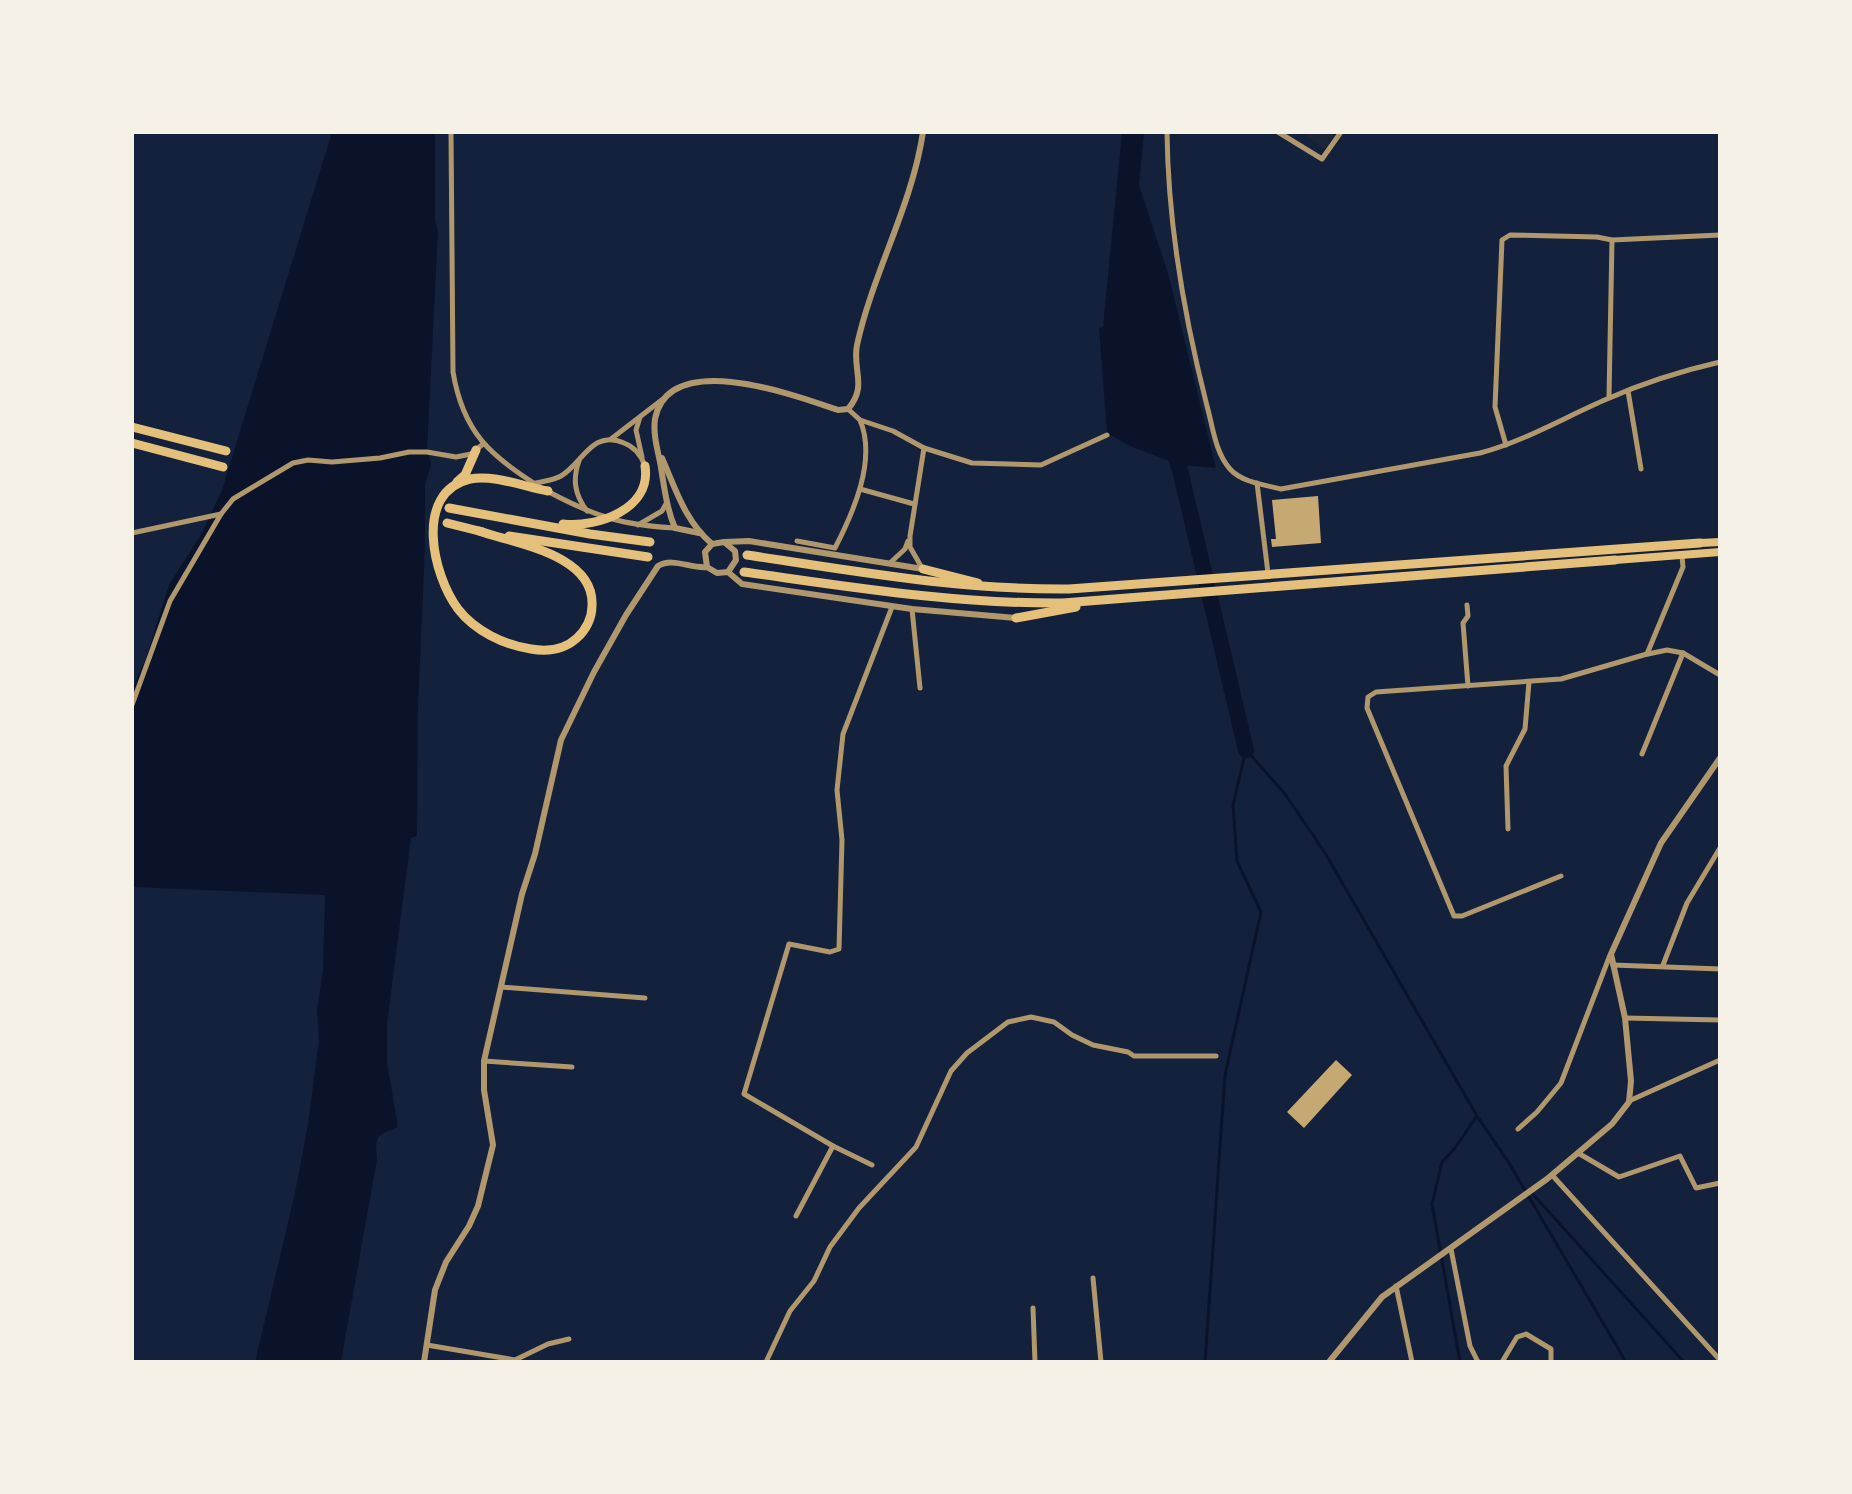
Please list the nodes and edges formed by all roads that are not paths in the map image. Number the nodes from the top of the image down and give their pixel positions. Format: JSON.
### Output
{"nodes":[{"id":1,"x":451,"y":132,"type":"edge"},
{"id":2,"x":923,"y":132,"type":"edge"},
{"id":3,"x":1167,"y":132,"type":"edge"},
{"id":4,"x":1278,"y":132,"type":"edge"},
{"id":5,"x":1341,"y":132,"type":"edge"},
{"id":6,"x":1720,"y":235,"type":"edge"},
{"id":7,"x":1612,"y":240,"type":"junction"},
{"id":8,"x":1720,"y":362,"type":"edge"},
{"id":9,"x":1628,"y":391,"type":"junction"},
{"id":10,"x":665,"y":397,"type":"junction"},
{"id":11,"x":1609,"y":397,"type":"junction"},
{"id":12,"x":648,"y":409,"type":"junction"},
{"id":13,"x":848,"y":409,"type":"junction"},
{"id":14,"x":860,"y":420,"type":"junction"},
{"id":15,"x":132,"y":427,"type":"edge"},
{"id":16,"x":1107,"y":435,"type":"dead end"},
{"id":17,"x":610,"y":440,"type":"junction"},
{"id":18,"x":132,"y":443,"type":"edge"},
{"id":19,"x":1506,"y":445,"type":"junction"},
{"id":20,"x":480,"y":447,"type":"junction"},
{"id":21,"x":657,"y":448,"type":"junction"},
{"id":22,"x":924,"y":448,"type":"junction"},
{"id":23,"x":226,"y":451,"type":"dead end"},
{"id":24,"x":581,"y":456,"type":"junction"},
{"id":25,"x":645,"y":466,"type":"junction"},
{"id":26,"x":223,"y":467,"type":"dead end"},
{"id":27,"x":1641,"y":469,"type":"dead end"},
{"id":28,"x":1257,"y":483,"type":"junction"},
{"id":29,"x":535,"y":484,"type":"junction"},
{"id":30,"x":455,"y":485,"type":"junction"},
{"id":31,"x":860,"y":489,"type":"junction"},
{"id":32,"x":548,"y":491,"type":"junction"},
{"id":33,"x":667,"y":502,"type":"junction"},
{"id":34,"x":914,"y":504,"type":"junction"},
{"id":35,"x":449,"y":508,"type":"dead end"},
{"id":36,"x":588,"y":513,"type":"junction"},
{"id":37,"x":221,"y":514,"type":"junction"},
{"id":38,"x":478,"y":514,"type":"junction"},
{"id":39,"x":686,"y":516,"type":"junction"},
{"id":40,"x":447,"y":523,"type":"dead end"},
{"id":41,"x":637,"y":526,"type":"junction"},
{"id":42,"x":675,"y":528,"type":"junction"},
{"id":43,"x":479,"y":531,"type":"junction"},
{"id":44,"x":132,"y":533,"type":"edge"},
{"id":45,"x":699,"y":533,"type":"junction"},
{"id":46,"x":910,"y":536,"type":"junction"},
{"id":47,"x":797,"y":541,"type":"dead end"},
{"id":48,"x":650,"y":542,"type":"dead end"},
{"id":49,"x":724,"y":542,"type":"junction"},
{"id":50,"x":1720,"y":542,"type":"edge"},
{"id":51,"x":1700,"y":543,"type":"joint"},
{"id":52,"x":712,"y":544,"type":"junction"},
{"id":53,"x":1720,"y":552,"type":"edge"},
{"id":54,"x":747,"y":555,"type":"dead end"},
{"id":55,"x":1615,"y":555,"type":"junction"},
{"id":56,"x":1682,"y":555,"type":"junction"},
{"id":57,"x":648,"y":557,"type":"dead end"},
{"id":58,"x":889,"y":563,"type":"junction"},
{"id":59,"x":707,"y":567,"type":"junction"},
{"id":60,"x":923,"y":569,"type":"junction"},
{"id":61,"x":728,"y":572,"type":"junction"},
{"id":62,"x":744,"y":572,"type":"dead end"},
{"id":63,"x":1268,"y":573,"type":"junction"},
{"id":64,"x":1005,"y":589,"type":"junction"},
{"id":65,"x":1115,"y":601,"type":"junction"},
{"id":66,"x":1467,"y":605,"type":"dead end"},
{"id":67,"x":892,"y":607,"type":"junction"},
{"id":68,"x":912,"y":609,"type":"junction"},
{"id":69,"x":1016,"y":618,"type":"joint"},
{"id":70,"x":1683,"y":653,"type":"junction"},
{"id":71,"x":1647,"y":654,"type":"junction"},
{"id":72,"x":1720,"y":675,"type":"edge"},
{"id":73,"x":1529,"y":682,"type":"junction"},
{"id":74,"x":1468,"y":686,"type":"junction"},
{"id":75,"x":920,"y":688,"type":"dead end"},
{"id":76,"x":132,"y":705,"type":"edge"},
{"id":77,"x":1642,"y":754,"type":"dead end"},
{"id":78,"x":1720,"y":758,"type":"edge"},
{"id":79,"x":1508,"y":829,"type":"dead end"},
{"id":80,"x":1720,"y":848,"type":"edge"},
{"id":81,"x":1561,"y":876,"type":"dead end"},
{"id":82,"x":1611,"y":954,"type":"junction"},
{"id":83,"x":1613,"y":965,"type":"junction"},
{"id":84,"x":1663,"y":965,"type":"junction"},
{"id":85,"x":1720,"y":969,"type":"edge"},
{"id":86,"x":501,"y":987,"type":"junction"},
{"id":87,"x":645,"y":998,"type":"dead end"},
{"id":88,"x":1625,"y":1018,"type":"junction"},
{"id":89,"x":1720,"y":1020,"type":"edge"},
{"id":90,"x":1216,"y":1056,"type":"dead end"},
{"id":91,"x":1720,"y":1060,"type":"edge"},
{"id":92,"x":484,"y":1061,"type":"junction"},
{"id":93,"x":572,"y":1067,"type":"dead end"},
{"id":94,"x":1629,"y":1102,"type":"junction"},
{"id":95,"x":1518,"y":1129,"type":"dead end"},
{"id":96,"x":833,"y":1146,"type":"junction"},
{"id":97,"x":1578,"y":1153,"type":"junction"},
{"id":98,"x":872,"y":1165,"type":"dead end"},
{"id":99,"x":1550,"y":1177,"type":"junction"},
{"id":100,"x":1720,"y":1183,"type":"edge"},
{"id":101,"x":796,"y":1216,"type":"dead end"},
{"id":102,"x":1449,"y":1250,"type":"junction"},
{"id":103,"x":1093,"y":1278,"type":"dead end"},
{"id":104,"x":1396,"y":1286,"type":"junction"},
{"id":105,"x":1033,"y":1308,"type":"dead end"},
{"id":106,"x":569,"y":1339,"type":"dead end"},
{"id":107,"x":427,"y":1345,"type":"junction"},
{"id":108,"x":1720,"y":1360,"type":"edge"},
{"id":109,"x":424,"y":1362,"type":"edge"},
{"id":110,"x":766,"y":1362,"type":"edge"},
{"id":111,"x":1035,"y":1362,"type":"edge"},
{"id":112,"x":1101,"y":1362,"type":"edge"},
{"id":113,"x":1329,"y":1362,"type":"edge"},
{"id":114,"x":1412,"y":1362,"type":"edge"},
{"id":115,"x":1478,"y":1362,"type":"edge"},
{"id":116,"x":1502,"y":1362,"type":"edge"},
{"id":117,"x":1551,"y":1362,"type":"edge"}],
"edges":[{"from":1,"to":20,"type":"street"},
{"from":2,"to":13,"type":"street"},
{"from":3,"to":28,"type":"street"},
{"from":4,"to":5,"type":"street"},
{"from":6,"to":7,"type":"street"},
{"from":7,"to":11,"type":"street"},
{"from":7,"to":19,"type":"street"},
{"from":8,"to":9,"type":"street"},
{"from":9,"to":11,"type":"street"},
{"from":9,"to":27,"type":"street"},
{"from":10,"to":12,"type":"street"},
{"from":10,"to":13,"type":"street"},
{"from":10,"to":21,"type":"street"},
{"from":11,"to":19,"type":"street"},
{"from":12,"to":17,"type":"street"},
{"from":12,"to":25,"type":"street"},
{"from":13,"to":14,"type":"street"},
{"from":14,"to":22,"type":"street"},
{"from":14,"to":31,"type":"street"},
{"from":15,"to":23,"type":"highway"},
{"from":16,"to":22,"type":"street"},
{"from":17,"to":24,"type":"street"},
{"from":17,"to":25,"type":"street"},
{"from":18,"to":26,"type":"highway"},
{"from":19,"to":28,"type":"street"},
{"from":20,"to":29,"type":"street"},
{"from":20,"to":30,"type":"highway"},
{"from":20,"to":37,"type":"street"},
{"from":21,"to":33,"type":"street"},
{"from":21,"to":39,"type":"street"},
{"from":22,"to":34,"type":"street"},
{"from":24,"to":29,"type":"street"},
{"from":24,"to":36,"type":"street"},
{"from":25,"to":38,"type":"highway"},
{"from":28,"to":63,"type":"street"},
{"from":29,"to":32,"type":"street"},
{"from":30,"to":32,"type":"highway"},
{"from":30,"to":43,"type":"highway"},
{"from":31,"to":34,"type":"street"},
{"from":31,"to":47,"type":"street"},
{"from":32,"to":36,"type":"street"},
{"from":33,"to":41,"type":"street"},
{"from":33,"to":42,"type":"street"},
{"from":34,"to":46,"type":"street"},
{"from":35,"to":38,"type":"highway"},
{"from":36,"to":41,"type":"street"},
{"from":37,"to":44,"type":"street"},
{"from":37,"to":76,"type":"street"},
{"from":38,"to":48,"type":"highway"},
{"from":39,"to":42,"type":"street"},
{"from":39,"to":45,"type":"street"},
{"from":40,"to":43,"type":"highway"},
{"from":41,"to":42,"type":"street"},
{"from":42,"to":45,"type":"street"},
{"from":43,"to":57,"type":"highway"},
{"from":45,"to":52,"type":"street"},
{"from":46,"to":58,"type":"street"},
{"from":46,"to":60,"type":"street"},
{"from":49,"to":52,"type":"street"},
{"from":49,"to":58,"type":"street"},
{"from":49,"to":61,"type":"street"},
{"from":50,"to":51,"type":"main road"},
{"from":51,"to":55,"type":"highway"},
{"from":52,"to":59,"type":"street"},
{"from":53,"to":56,"type":"main road"},
{"from":54,"to":64,"type":"highway"},
{"from":55,"to":56,"type":"main road"},
{"from":55,"to":63,"type":"highway"},
{"from":55,"to":65,"type":"highway"},
{"from":56,"to":71,"type":"street"},
{"from":58,"to":60,"type":"street"},
{"from":59,"to":61,"type":"street"},
{"from":59,"to":86,"type":"street"},
{"from":60,"to":64,"type":"highway"},
{"from":61,"to":67,"type":"street"},
{"from":62,"to":65,"type":"highway"},
{"from":63,"to":64,"type":"highway"},
{"from":65,"to":69,"type":"highway"},
{"from":66,"to":74,"type":"street"},
{"from":67,"to":68,"type":"street"},
{"from":67,"to":96,"type":"street"},
{"from":68,"to":69,"type":"street"},
{"from":68,"to":75,"type":"street"},
{"from":70,"to":71,"type":"street"},
{"from":70,"to":72,"type":"street"},
{"from":70,"to":77,"type":"street"},
{"from":71,"to":73,"type":"street"},
{"from":73,"to":74,"type":"street"},
{"from":73,"to":79,"type":"street"},
{"from":74,"to":81,"type":"street"},
{"from":78,"to":82,"type":"street"},
{"from":80,"to":84,"type":"street"},
{"from":82,"to":83,"type":"street"},
{"from":82,"to":95,"type":"street"},
{"from":83,"to":84,"type":"street"},
{"from":83,"to":88,"type":"street"},
{"from":84,"to":85,"type":"street"},
{"from":86,"to":87,"type":"street"},
{"from":86,"to":92,"type":"street"},
{"from":88,"to":89,"type":"street"},
{"from":88,"to":94,"type":"street"},
{"from":90,"to":110,"type":"street"},
{"from":91,"to":94,"type":"street"},
{"from":92,"to":93,"type":"street"},
{"from":92,"to":107,"type":"street"},
{"from":94,"to":97,"type":"street"},
{"from":96,"to":98,"type":"street"},
{"from":96,"to":101,"type":"street"},
{"from":97,"to":99,"type":"street"},
{"from":97,"to":100,"type":"street"},
{"from":99,"to":102,"type":"street"},
{"from":99,"to":108,"type":"street"},
{"from":102,"to":104,"type":"street"},
{"from":102,"to":115,"type":"street"},
{"from":103,"to":112,"type":"street"},
{"from":104,"to":113,"type":"street"},
{"from":104,"to":114,"type":"street"},
{"from":105,"to":111,"type":"street"},
{"from":106,"to":107,"type":"street"},
{"from":107,"to":109,"type":"street"},
{"from":116,"to":117,"type":"street"}]}
